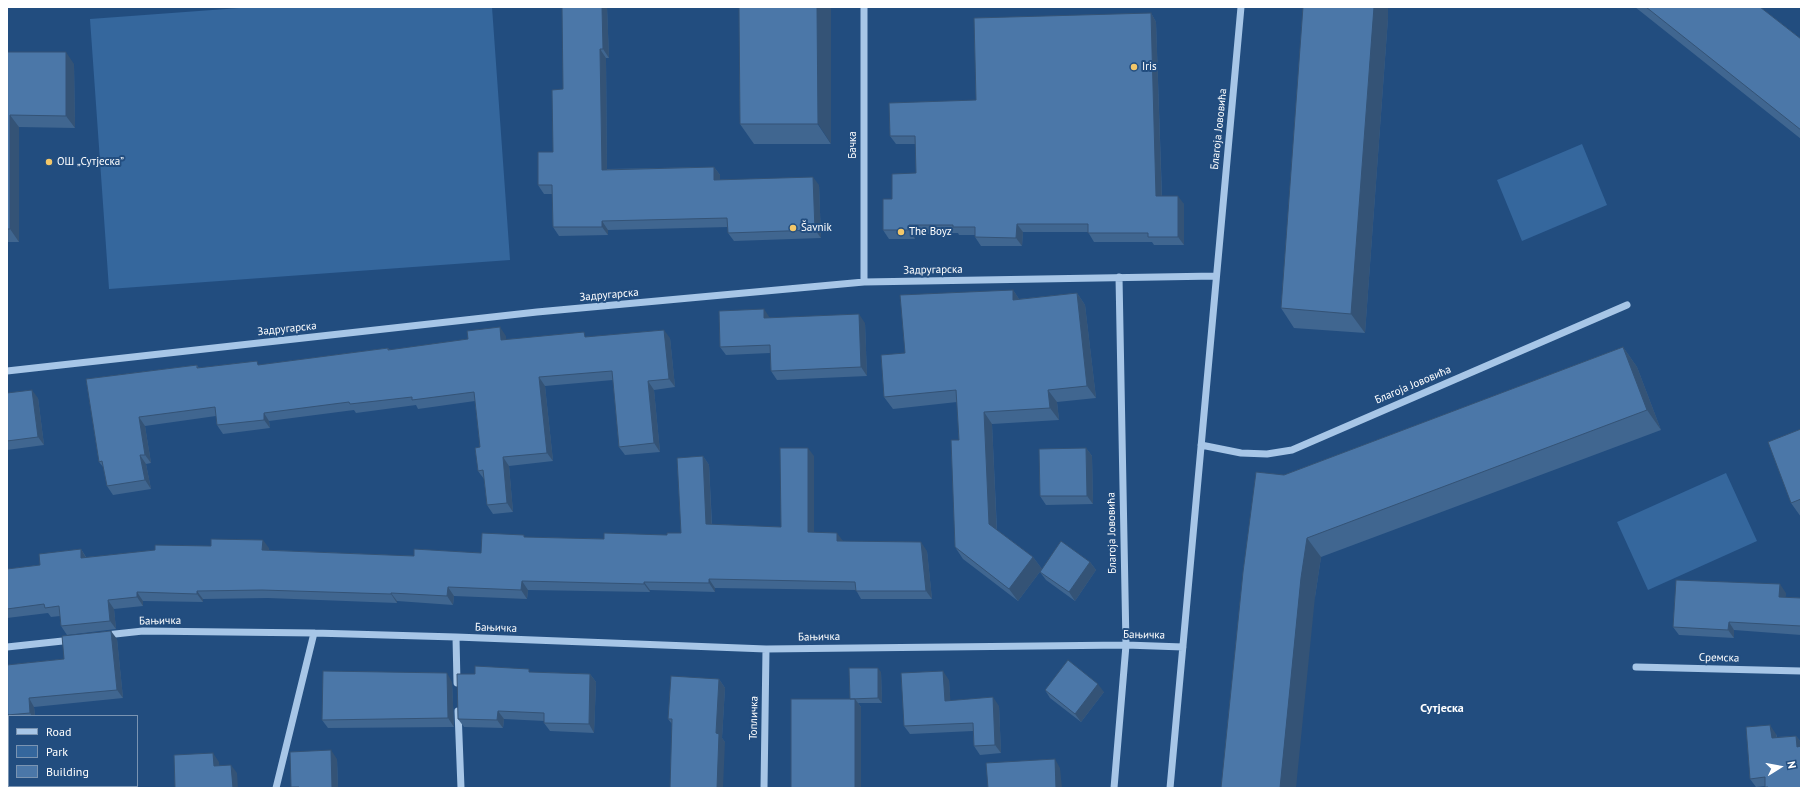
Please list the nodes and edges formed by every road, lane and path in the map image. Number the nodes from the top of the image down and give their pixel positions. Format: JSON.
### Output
{"nodes":[{"id":1,"x":864,"y":7,"type":"edge"},
{"id":2,"x":1241,"y":7,"type":"edge"},
{"id":3,"x":1216,"y":276,"type":"junction"},
{"id":4,"x":1119,"y":277,"type":"junction"},
{"id":5,"x":864,"y":282,"type":"junction"},
{"id":6,"x":1627,"y":305,"type":"dead end"},
{"id":7,"x":7,"y":371,"type":"edge"},
{"id":8,"x":1201,"y":445,"type":"junction"},
{"id":9,"x":314,"y":633,"type":"junction"},
{"id":10,"x":98,"y":636,"type":"edge"},
{"id":11,"x":456,"y":637,"type":"junction"},
{"id":12,"x":83,"y":638,"type":"edge"},
{"id":13,"x":1126,"y":645,"type":"junction"},
{"id":14,"x":7,"y":647,"type":"edge"},
{"id":15,"x":1183,"y":647,"type":"junction"},
{"id":16,"x":766,"y":649,"type":"junction"},
{"id":17,"x":1636,"y":667,"type":"dead end"},
{"id":18,"x":1801,"y":671,"type":"edge"},
{"id":19,"x":458,"y":693,"type":"edge"},
{"id":20,"x":458,"y":701,"type":"edge"},
{"id":21,"x":276,"y":788,"type":"edge"},
{"id":22,"x":461,"y":788,"type":"edge"},
{"id":23,"x":764,"y":788,"type":"edge"},
{"id":24,"x":1114,"y":788,"type":"edge"},
{"id":25,"x":1170,"y":788,"type":"edge"}],
"edges":[{"from":1,"to":5,"type":"street","name":"Бачка"},
{"from":2,"to":3,"type":"street","name":"Благоја Јововића"},
{"from":3,"to":4,"type":"street","name":"Задругарска"},
{"from":3,"to":8,"type":"street","name":"Благоја Јововића"},
{"from":4,"to":5,"type":"street","name":"Задругарска"},
{"from":4,"to":13,"type":"street","name":"Благоја Јововића"},
{"from":5,"to":7,"type":"street","name":"Задругарска"},
{"from":6,"to":8,"type":"street","name":"Благоја Јововића"},
{"from":8,"to":15,"type":"street","name":"Благоја Јововића"},
{"from":9,"to":10,"type":"street","name":"Бањичка"},
{"from":9,"to":11,"type":"street","name":"Бањичка"},
{"from":9,"to":21,"type":"street"},
{"from":11,"to":16,"type":"street","name":"Бањичка"},
{"from":11,"to":19,"type":"street"},
{"from":12,"to":14,"type":"street"},
{"from":13,"to":15,"type":"street","name":"Бањичка"},
{"from":13,"to":16,"type":"street","name":"Бањичка"},
{"from":13,"to":24,"type":"street","name":"Благоја Јововића"},
{"from":15,"to":25,"type":"street","name":"Благоја Јововића"},
{"from":16,"to":23,"type":"street","name":"Топличка"},
{"from":17,"to":18,"type":"street","name":"Сремска"},
{"from":20,"to":22,"type":"street"}]}
